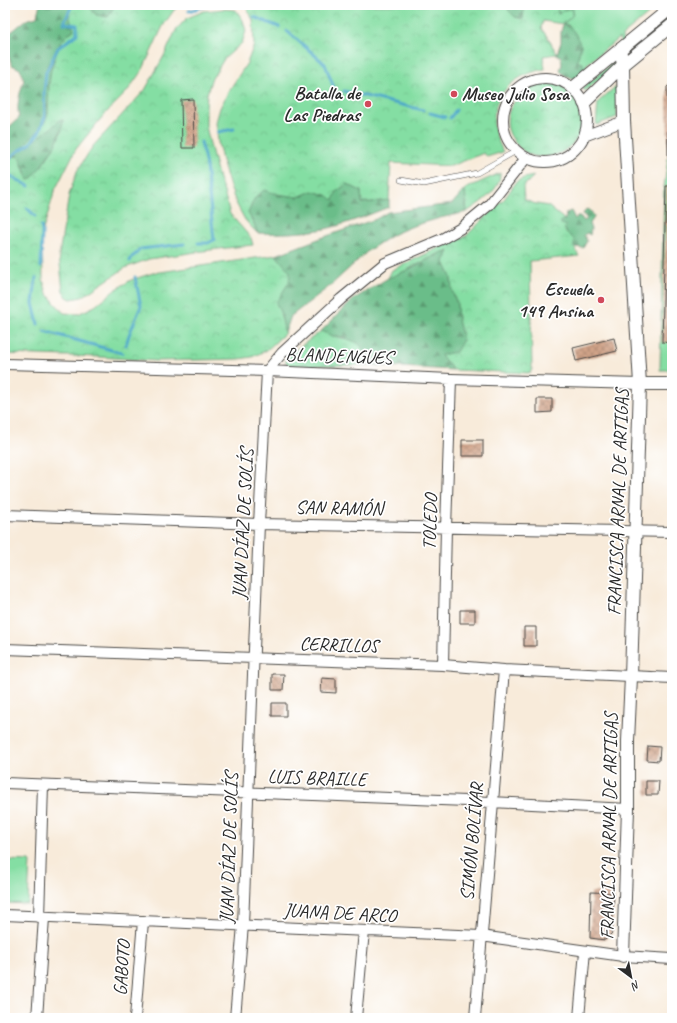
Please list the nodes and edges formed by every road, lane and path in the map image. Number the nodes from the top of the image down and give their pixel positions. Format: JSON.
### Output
{"nodes":[{"id":1,"x":672,"y":7,"type":"edge"},
{"id":2,"x":672,"y":25,"type":"edge"},
{"id":3,"x":620,"y":49,"type":"junction"},
{"id":4,"x":623,"y":65,"type":"junction"},
{"id":5,"x":573,"y":88,"type":"junction"},
{"id":6,"x":584,"y":103,"type":"junction"},
{"id":7,"x":624,"y":121,"type":"junction"},
{"id":8,"x":584,"y":136,"type":"junction"},
{"id":9,"x":516,"y":151,"type":"junction"},
{"id":10,"x":526,"y":158,"type":"junction"},
{"id":11,"x":401,"y":180,"type":"dead end"},
{"id":12,"x":5,"y":364,"type":"edge"},
{"id":13,"x":267,"y":371,"type":"junction"},
{"id":14,"x":451,"y":379,"type":"junction"},
{"id":15,"x":640,"y":384,"type":"junction"},
{"id":16,"x":672,"y":384,"type":"edge"},
{"id":17,"x":5,"y":515,"type":"edge"},
{"id":18,"x":259,"y":524,"type":"junction"},
{"id":19,"x":446,"y":528,"type":"junction"},
{"id":20,"x":636,"y":531,"type":"junction"},
{"id":21,"x":672,"y":532,"type":"edge"},
{"id":22,"x":5,"y":649,"type":"edge"},
{"id":23,"x":254,"y":659,"type":"junction"},
{"id":24,"x":443,"y":666,"type":"junction"},
{"id":25,"x":504,"y":670,"type":"junction"},
{"id":26,"x":631,"y":677,"type":"junction"},
{"id":27,"x":672,"y":678,"type":"edge"},
{"id":28,"x":5,"y":783,"type":"edge"},
{"id":29,"x":43,"y":785,"type":"junction"},
{"id":30,"x":248,"y":792,"type":"junction"},
{"id":31,"x":492,"y":802,"type":"junction"},
{"id":32,"x":628,"y":809,"type":"junction"},
{"id":33,"x":5,"y":915,"type":"edge"},
{"id":34,"x":42,"y":917,"type":"junction"},
{"id":35,"x":143,"y":921,"type":"junction"},
{"id":36,"x":243,"y":925,"type":"junction"},
{"id":37,"x":364,"y":931,"type":"junction"},
{"id":38,"x":481,"y":936,"type":"junction"},
{"id":39,"x":585,"y":951,"type":"junction"},
{"id":40,"x":624,"y":956,"type":"junction"},
{"id":41,"x":672,"y":959,"type":"edge"},
{"id":42,"x":37,"y":1018,"type":"edge"},
{"id":43,"x":135,"y":1018,"type":"edge"},
{"id":44,"x":235,"y":1018,"type":"edge"},
{"id":45,"x":356,"y":1018,"type":"edge"},
{"id":46,"x":475,"y":1018,"type":"edge"},
{"id":47,"x":579,"y":1018,"type":"edge"}],
"edges":[{"from":1,"to":3,"type":"street"},
{"from":2,"to":4,"type":"street"},
{"from":3,"to":4,"type":"street","name":"FRANCISCA ARNAL DE ARTIGAS"},
{"from":3,"to":5,"type":"street"},
{"from":4,"to":6,"type":"street"},
{"from":4,"to":7,"type":"street","name":"FRANCISCA ARNAL DE ARTIGAS"},
{"from":5,"to":6,"type":"street"},
{"from":5,"to":9,"type":"street"},
{"from":6,"to":8,"type":"street"},
{"from":7,"to":8,"type":"street"},
{"from":7,"to":15,"type":"street","name":"FRANCISCA ARNAL DE ARTIGAS"},
{"from":8,"to":10,"type":"street"},
{"from":9,"to":10,"type":"street"},
{"from":9,"to":11,"type":"lane"},
{"from":10,"to":13,"type":"street"},
{"from":12,"to":13,"type":"street","name":"BLANDENGUES"},
{"from":13,"to":14,"type":"street","name":"BLANDENGUES"},
{"from":13,"to":18,"type":"street","name":"JUAN DÍAZ DE SOLÍS"},
{"from":14,"to":15,"type":"street","name":"BLANDENGUES"},
{"from":14,"to":19,"type":"street","name":"TOLEDO"},
{"from":15,"to":16,"type":"street","name":"BLANDENGUES"},
{"from":15,"to":20,"type":"street","name":"FRANCISCA ARNAL DE ARTIGAS"},
{"from":17,"to":18,"type":"street","name":"SAN RAMÓN"},
{"from":18,"to":19,"type":"street","name":"SAN RAMÓN"},
{"from":18,"to":23,"type":"street","name":"JUAN DÍAZ DE SOLÍS"},
{"from":19,"to":20,"type":"street","name":"SAN RAMÓN"},
{"from":19,"to":24,"type":"street","name":"TOLEDO"},
{"from":20,"to":21,"type":"street","name":"SAN RAMÓN"},
{"from":20,"to":26,"type":"street","name":"FRANCISCA ARNAL DE ARTIGAS"},
{"from":22,"to":23,"type":"street","name":"CERRILLOS"},
{"from":23,"to":24,"type":"street","name":"CERRILLOS"},
{"from":23,"to":30,"type":"street","name":"JUAN DÍAZ DE SOLÍS"},
{"from":24,"to":25,"type":"street","name":"CERRILLOS"},
{"from":25,"to":26,"type":"street","name":"CERRILLOS"},
{"from":25,"to":31,"type":"street","name":"SIMÓN BOLÍVAR"},
{"from":26,"to":27,"type":"street","name":"CERRILLOS"},
{"from":26,"to":32,"type":"street","name":"FRANCISCA ARNAL DE ARTIGAS"},
{"from":28,"to":29,"type":"street","name":"LUIS BRAILLE"},
{"from":29,"to":30,"type":"street","name":"LUIS BRAILLE"},
{"from":29,"to":34,"type":"street"},
{"from":30,"to":31,"type":"street","name":"LUIS BRAILLE"},
{"from":30,"to":36,"type":"street","name":"JUAN DÍAZ DE SOLÍS"},
{"from":31,"to":32,"type":"street","name":"LUIS BRAILLE"},
{"from":31,"to":38,"type":"street","name":"SIMÓN BOLÍVAR"},
{"from":32,"to":40,"type":"street","name":"FRANCISCA ARNAL DE ARTIGAS"},
{"from":33,"to":34,"type":"street","name":"JUANA DE ARCO"},
{"from":34,"to":35,"type":"street","name":"JUANA DE ARCO"},
{"from":34,"to":42,"type":"street"},
{"from":35,"to":36,"type":"street","name":"JUANA DE ARCO"},
{"from":35,"to":43,"type":"street","name":"GABOTO"},
{"from":36,"to":37,"type":"street","name":"JUANA DE ARCO"},
{"from":36,"to":44,"type":"street","name":"JUAN DÍAZ DE SOLÍS"},
{"from":37,"to":38,"type":"street","name":"JUANA DE ARCO"},
{"from":37,"to":45,"type":"street"},
{"from":38,"to":39,"type":"street","name":"JUANA DE ARCO"},
{"from":38,"to":46,"type":"street","name":"SIMÓN BOLÍVAR"},
{"from":39,"to":40,"type":"street","name":"JUANA DE ARCO"},
{"from":39,"to":47,"type":"street"},
{"from":40,"to":41,"type":"street","name":"JUANA DE ARCO"}]}
